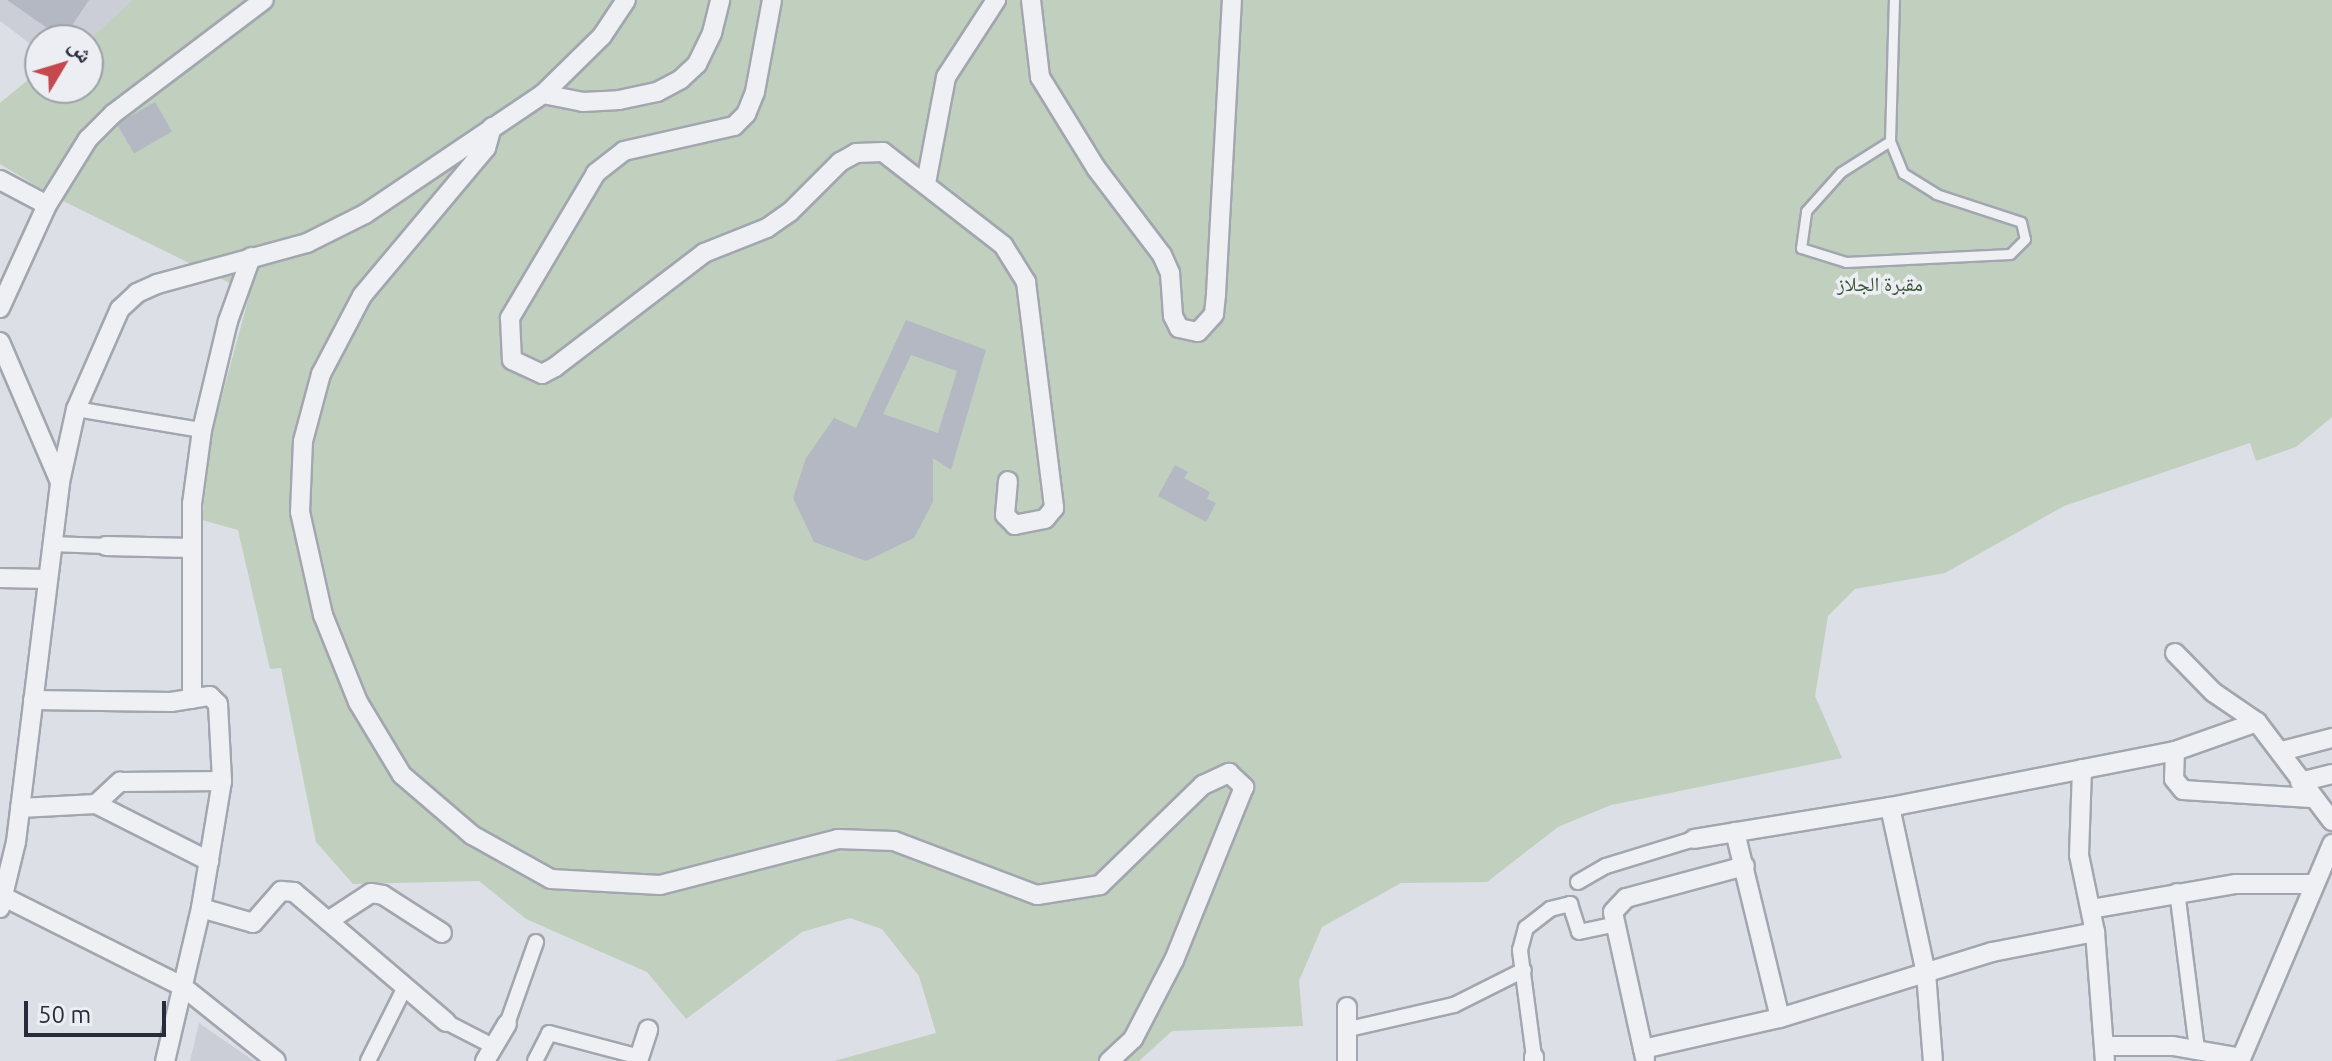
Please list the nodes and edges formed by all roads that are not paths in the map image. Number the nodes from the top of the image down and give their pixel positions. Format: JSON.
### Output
{"nodes":[{"id":1,"x":264,"y":0,"type":"edge"},
{"id":2,"x":626,"y":0,"type":"edge"},
{"id":3,"x":720,"y":0,"type":"edge"},
{"id":4,"x":772,"y":0,"type":"edge"},
{"id":5,"x":996,"y":0,"type":"edge"},
{"id":6,"x":1031,"y":0,"type":"edge"},
{"id":7,"x":1232,"y":0,"type":"edge"},
{"id":8,"x":1894,"y":0,"type":"edge"},
{"id":9,"x":543,"y":94,"type":"junction"},
{"id":10,"x":492,"y":127,"type":"junction"},
{"id":11,"x":1890,"y":141,"type":"junction"},
{"id":12,"x":0,"y":180,"type":"edge"},
{"id":13,"x":926,"y":183,"type":"junction"},
{"id":14,"x":47,"y":205,"type":"junction"},
{"id":15,"x":251,"y":257,"type":"junction"},
{"id":16,"x":0,"y":308,"type":"edge"},
{"id":17,"x":0,"y":342,"type":"edge"},
{"id":18,"x":76,"y":409,"type":"junction"},
{"id":19,"x":202,"y":430,"type":"junction"},
{"id":20,"x":1008,"y":481,"type":"dead end"},
{"id":21,"x":60,"y":482,"type":"junction"},
{"id":22,"x":51,"y":544,"type":"junction"},
{"id":23,"x":106,"y":546,"type":"joint"},
{"id":24,"x":191,"y":548,"type":"junction"},
{"id":25,"x":0,"y":578,"type":"edge"},
{"id":26,"x":47,"y":579,"type":"junction"},
{"id":27,"x":2175,"y":653,"type":"dead end"},
{"id":28,"x":192,"y":699,"type":"junction"},
{"id":29,"x":33,"y":700,"type":"junction"},
{"id":30,"x":2257,"y":722,"type":"junction"},
{"id":31,"x":2332,"y":738,"type":"edge"},
{"id":32,"x":2175,"y":751,"type":"junction"},
{"id":33,"x":2282,"y":751,"type":"junction"},
{"id":34,"x":2082,"y":769,"type":"junction"},
{"id":35,"x":2332,"y":774,"type":"edge"},
{"id":36,"x":222,"y":781,"type":"junction"},
{"id":37,"x":2300,"y":782,"type":"junction"},
{"id":38,"x":2311,"y":798,"type":"junction"},
{"id":39,"x":96,"y":804,"type":"junction"},
{"id":40,"x":1890,"y":807,"type":"junction"},
{"id":41,"x":20,"y":808,"type":"junction"},
{"id":42,"x":2332,"y":821,"type":"edge"},
{"id":43,"x":1735,"y":832,"type":"junction"},
{"id":44,"x":1694,"y":839,"type":"joint"},
{"id":45,"x":2332,"y":844,"type":"edge"},
{"id":46,"x":209,"y":861,"type":"junction"},
{"id":47,"x":1745,"y":866,"type":"junction"},
{"id":48,"x":1578,"y":882,"type":"dead end"},
{"id":49,"x":2311,"y":884,"type":"junction"},
{"id":50,"x":2177,"y":891,"type":"junction"},
{"id":51,"x":1,"y":899,"type":"edge"},
{"id":52,"x":201,"y":908,"type":"junction"},
{"id":53,"x":2091,"y":909,"type":"junction"},
{"id":54,"x":328,"y":921,"type":"junction"},
{"id":55,"x":1613,"y":925,"type":"junction"},
{"id":56,"x":2095,"y":932,"type":"junction"},
{"id":57,"x":442,"y":933,"type":"dead end"},
{"id":58,"x":536,"y":942,"type":"dead end"},
{"id":59,"x":1524,"y":970,"type":"junction"},
{"id":60,"x":1926,"y":973,"type":"junction"},
{"id":61,"x":182,"y":986,"type":"junction"},
{"id":62,"x":404,"y":989,"type":"junction"},
{"id":63,"x":1347,"y":1007,"type":"dead end"},
{"id":64,"x":1780,"y":1018,"type":"junction"},
{"id":65,"x":446,"y":1022,"type":"joint"},
{"id":66,"x":507,"y":1024,"type":"joint"},
{"id":67,"x":1349,"y":1029,"type":"junction"},
{"id":68,"x":648,"y":1030,"type":"dead end"},
{"id":69,"x":2197,"y":1050,"type":"junction"},
{"id":70,"x":2105,"y":1053,"type":"edge"},
{"id":71,"x":1644,"y":1055,"type":"edge"},
{"id":72,"x":491,"y":1056,"type":"edge"},
{"id":73,"x":639,"y":1059,"type":"edge"},
{"id":74,"x":1534,"y":1059,"type":"edge"},
{"id":75,"x":2241,"y":1059,"type":"edge"},
{"id":76,"x":165,"y":1061,"type":"edge"},
{"id":77,"x":276,"y":1061,"type":"edge"},
{"id":78,"x":368,"y":1061,"type":"edge"},
{"id":79,"x":535,"y":1061,"type":"edge"},
{"id":80,"x":1109,"y":1061,"type":"edge"},
{"id":81,"x":1347,"y":1061,"type":"edge"},
{"id":82,"x":1933,"y":1061,"type":"edge"}],
"edges":[{"from":1,"to":14,"type":"street"},
{"from":2,"to":9,"type":"street"},
{"from":3,"to":9,"type":"street"},
{"from":4,"to":13,"type":"street"},
{"from":5,"to":13,"type":"street"},
{"from":6,"to":7,"type":"street"},
{"from":8,"to":11,"type":"lane"},
{"from":9,"to":10,"type":"street"},
{"from":10,"to":15,"type":"street"},
{"from":10,"to":80,"type":"street"},
{"from":11,"to":11,"type":"lane"},
{"from":12,"to":14,"type":"street"},
{"from":13,"to":20,"type":"street"},
{"from":14,"to":16,"type":"street"},
{"from":15,"to":18,"type":"street"},
{"from":15,"to":19,"type":"street"},
{"from":17,"to":21,"type":"street"},
{"from":18,"to":19,"type":"street"},
{"from":18,"to":21,"type":"street"},
{"from":19,"to":24,"type":"street"},
{"from":21,"to":22,"type":"street"},
{"from":22,"to":23,"type":"street"},
{"from":22,"to":26,"type":"street"},
{"from":23,"to":24,"type":"street"},
{"from":24,"to":28,"type":"street"},
{"from":25,"to":26,"type":"street"},
{"from":26,"to":29,"type":"street"},
{"from":27,"to":30,"type":"street"},
{"from":28,"to":29,"type":"street"},
{"from":28,"to":36,"type":"street"},
{"from":29,"to":41,"type":"street"},
{"from":30,"to":32,"type":"street"},
{"from":30,"to":33,"type":"street"},
{"from":31,"to":33,"type":"street"},
{"from":32,"to":34,"type":"street"},
{"from":32,"to":38,"type":"street"},
{"from":33,"to":37,"type":"street"},
{"from":34,"to":40,"type":"street"},
{"from":34,"to":53,"type":"street"},
{"from":35,"to":37,"type":"street"},
{"from":36,"to":39,"type":"street"},
{"from":36,"to":46,"type":"street"},
{"from":37,"to":38,"type":"street"},
{"from":38,"to":42,"type":"street"},
{"from":39,"to":41,"type":"street"},
{"from":39,"to":46,"type":"street"},
{"from":40,"to":43,"type":"street"},
{"from":40,"to":60,"type":"street"},
{"from":41,"to":51,"type":"street"},
{"from":43,"to":44,"type":"street"},
{"from":43,"to":47,"type":"street"},
{"from":44,"to":48,"type":"street"},
{"from":45,"to":49,"type":"street"},
{"from":46,"to":52,"type":"street"},
{"from":47,"to":55,"type":"street"},
{"from":47,"to":64,"type":"street"},
{"from":49,"to":50,"type":"street"},
{"from":49,"to":75,"type":"street"},
{"from":50,"to":53,"type":"street"},
{"from":50,"to":69,"type":"street"},
{"from":51,"to":61,"type":"street"},
{"from":52,"to":54,"type":"street"},
{"from":52,"to":61,"type":"street"},
{"from":53,"to":56,"type":"street"},
{"from":54,"to":57,"type":"street"},
{"from":54,"to":62,"type":"street"},
{"from":55,"to":59,"type":"street"},
{"from":55,"to":71,"type":"street"},
{"from":56,"to":60,"type":"street"},
{"from":56,"to":70,"type":"street"},
{"from":58,"to":66,"type":"street"},
{"from":59,"to":67,"type":"street"},
{"from":59,"to":74,"type":"street"},
{"from":60,"to":64,"type":"street"},
{"from":60,"to":82,"type":"street"},
{"from":61,"to":76,"type":"street"},
{"from":61,"to":77,"type":"street"},
{"from":62,"to":65,"type":"street"},
{"from":62,"to":78,"type":"street"},
{"from":63,"to":67,"type":"street"},
{"from":64,"to":71,"type":"street"},
{"from":65,"to":72,"type":"street"},
{"from":66,"to":72,"type":"street"},
{"from":67,"to":81,"type":"street"},
{"from":68,"to":73,"type":"street"},
{"from":69,"to":70,"type":"street"},
{"from":69,"to":75,"type":"street"},
{"from":73,"to":79,"type":"street"}]}
